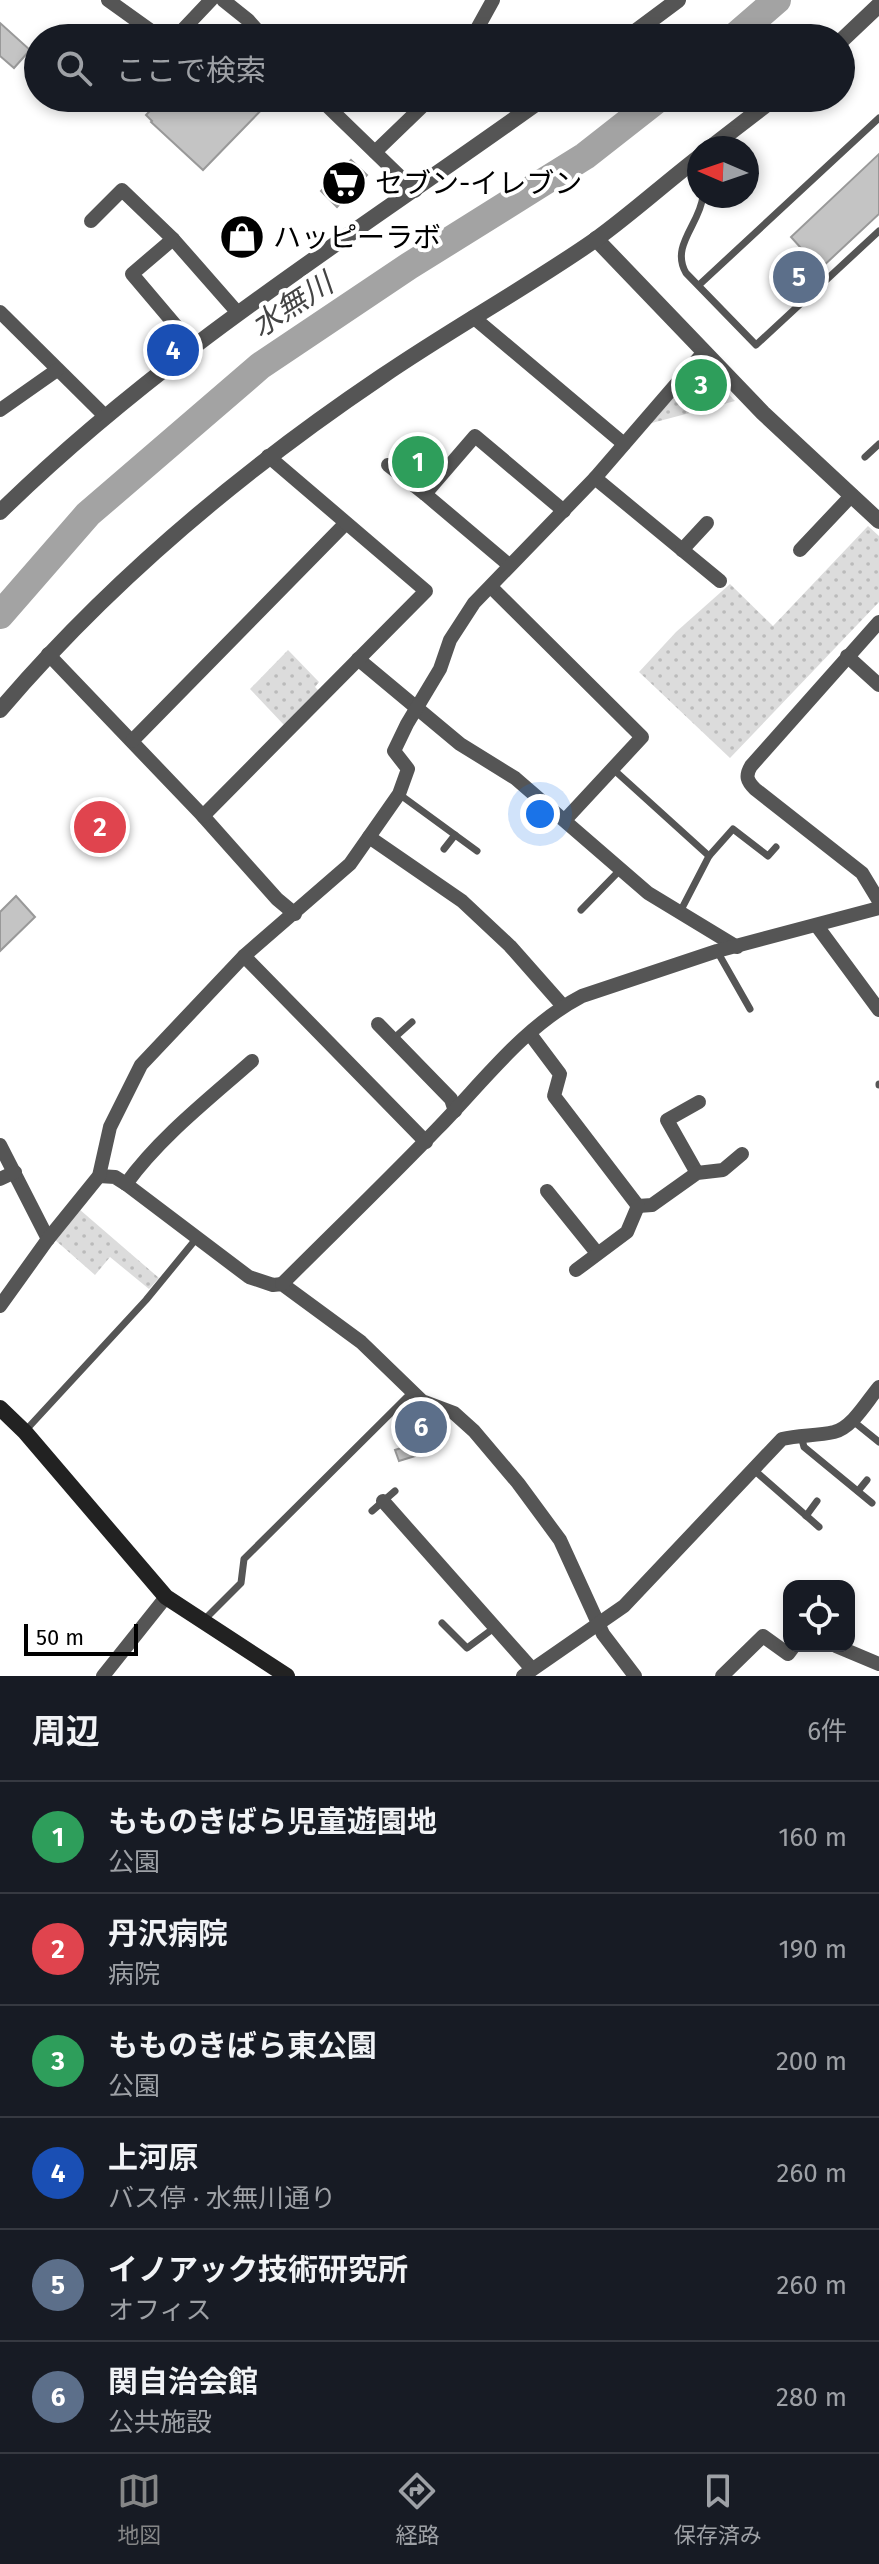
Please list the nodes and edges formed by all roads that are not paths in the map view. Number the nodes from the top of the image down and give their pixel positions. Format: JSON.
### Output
{"nodes":[{"id":1,"x":108,"y":0,"type":"edge"},
{"id":2,"x":211,"y":0,"type":"edge"},
{"id":3,"x":223,"y":0,"type":"edge"},
{"id":4,"x":493,"y":0,"type":"edge"},
{"id":5,"x":678,"y":0,"type":"edge"},
{"id":6,"x":879,"y":5,"type":"edge"},
{"id":7,"x":141,"y":24,"type":"edge"},
{"id":8,"x":188,"y":24,"type":"edge"},
{"id":9,"x":252,"y":24,"type":"edge"},
{"id":10,"x":480,"y":24,"type":"edge"},
{"id":11,"x":646,"y":24,"type":"edge"},
{"id":12,"x":855,"y":28,"type":"edge"},
{"id":13,"x":334,"y":112,"type":"edge"},
{"id":14,"x":416,"y":112,"type":"edge"},
{"id":15,"x":525,"y":112,"type":"edge"},
{"id":16,"x":757,"y":112,"type":"edge"},
{"id":17,"x":879,"y":118,"type":"edge"},
{"id":18,"x":726,"y":136,"type":"edge"},
{"id":19,"x":375,"y":152,"type":"junction"},
{"id":20,"x":687,"y":166,"type":"edge"},
{"id":21,"x":415,"y":191,"type":"junction"},
{"id":22,"x":702,"y":208,"type":"edge"},
{"id":23,"x":91,"y":221,"type":"dead end"},
{"id":24,"x":879,"y":231,"type":"edge"},
{"id":25,"x":173,"y":239,"type":"junction"},
{"id":26,"x":596,"y":239,"type":"junction"},
{"id":27,"x":699,"y":285,"type":"junction"},
{"id":28,"x":0,"y":312,"type":"edge"},
{"id":29,"x":238,"y":313,"type":"junction"},
{"id":30,"x":473,"y":317,"type":"junction"},
{"id":31,"x":193,"y":346,"type":"junction"},
{"id":32,"x":703,"y":353,"type":"junction"},
{"id":33,"x":57,"y":370,"type":"junction"},
{"id":34,"x":1,"y":406,"type":"edge"},
{"id":35,"x":105,"y":416,"type":"junction"},
{"id":36,"x":624,"y":444,"type":"junction"},
{"id":37,"x":879,"y":444,"type":"edge"},
{"id":38,"x":268,"y":456,"type":"junction"},
{"id":39,"x":865,"y":457,"type":"dead end"},
{"id":40,"x":388,"y":465,"type":"dead end"},
{"id":41,"x":595,"y":478,"type":"junction"},
{"id":42,"x":425,"y":494,"type":"junction"},
{"id":43,"x":852,"y":495,"type":"junction"},
{"id":44,"x":564,"y":511,"type":"junction"},
{"id":45,"x":0,"y":512,"type":"edge"},
{"id":46,"x":879,"y":521,"type":"edge"},
{"id":47,"x":707,"y":523,"type":"dead end"},
{"id":48,"x":345,"y":524,"type":"junction"},
{"id":49,"x":682,"y":550,"type":"junction"},
{"id":50,"x":800,"y":550,"type":"dead end"},
{"id":51,"x":509,"y":565,"type":"junction"},
{"id":52,"x":720,"y":581,"type":"dead end"},
{"id":53,"x":491,"y":587,"type":"junction"},
{"id":54,"x":879,"y":622,"type":"edge"},
{"id":55,"x":48,"y":654,"type":"junction"},
{"id":56,"x":847,"y":656,"type":"junction"},
{"id":57,"x":358,"y":659,"type":"junction"},
{"id":58,"x":879,"y":685,"type":"edge"},
{"id":59,"x":417,"y":708,"type":"junction"},
{"id":60,"x":0,"y":710,"type":"edge"},
{"id":61,"x":132,"y":741,"type":"junction"},
{"id":62,"x":612,"y":769,"type":"junction"},
{"id":63,"x":399,"y":794,"type":"junction"},
{"id":64,"x":203,"y":816,"type":"junction"},
{"id":65,"x":565,"y":820,"type":"junction"},
{"id":66,"x":455,"y":835,"type":"junction"},
{"id":67,"x":369,"y":837,"type":"junction"},
{"id":68,"x":776,"y":847,"type":"dead end"},
{"id":69,"x":444,"y":849,"type":"dead end"},
{"id":70,"x":477,"y":851,"type":"dead end"},
{"id":71,"x":709,"y":856,"type":"junction"},
{"id":72,"x":621,"y":869,"type":"junction"},
{"id":73,"x":581,"y":910,"type":"dead end"},
{"id":74,"x":877,"y":910,"type":"edge"},
{"id":75,"x":680,"y":912,"type":"junction"},
{"id":76,"x":295,"y":914,"type":"junction"},
{"id":77,"x":817,"y":926,"type":"junction"},
{"id":78,"x":737,"y":947,"type":"junction"},
{"id":79,"x":717,"y":951,"type":"junction"},
{"id":80,"x":244,"y":956,"type":"junction"},
{"id":81,"x":563,"y":1006,"type":"junction"},
{"id":82,"x":750,"y":1009,"type":"dead end"},
{"id":83,"x":879,"y":1010,"type":"edge"},
{"id":84,"x":412,"y":1022,"type":"dead end"},
{"id":85,"x":378,"y":1024,"type":"dead end"},
{"id":86,"x":530,"y":1034,"type":"junction"},
{"id":87,"x":393,"y":1040,"type":"junction"},
{"id":88,"x":252,"y":1061,"type":"dead end"},
{"id":89,"x":699,"y":1102,"type":"dead end"},
{"id":90,"x":455,"y":1111,"type":"junction"},
{"id":91,"x":426,"y":1142,"type":"junction"},
{"id":92,"x":0,"y":1145,"type":"edge"},
{"id":93,"x":742,"y":1154,"type":"dead end"},
{"id":94,"x":15,"y":1172,"type":"junction"},
{"id":95,"x":697,"y":1173,"type":"junction"},
{"id":96,"x":99,"y":1176,"type":"junction"},
{"id":97,"x":0,"y":1179,"type":"edge"},
{"id":98,"x":126,"y":1184,"type":"junction"},
{"id":99,"x":547,"y":1191,"type":"dead end"},
{"id":100,"x":638,"y":1206,"type":"junction"},
{"id":101,"x":48,"y":1239,"type":"junction"},
{"id":102,"x":196,"y":1239,"type":"junction"},
{"id":103,"x":597,"y":1253,"type":"junction"},
{"id":104,"x":576,"y":1270,"type":"dead end"},
{"id":105,"x":282,"y":1284,"type":"junction"},
{"id":106,"x":0,"y":1306,"type":"edge"},
{"id":107,"x":879,"y":1387,"type":"edge"},
{"id":108,"x":412,"y":1392,"type":"junction"},
{"id":109,"x":0,"y":1408,"type":"edge"},
{"id":110,"x":851,"y":1420,"type":"junction"},
{"id":111,"x":25,"y":1432,"type":"junction"},
{"id":112,"x":800,"y":1434,"type":"junction"},
{"id":113,"x":879,"y":1442,"type":"edge"},
{"id":114,"x":752,"y":1469,"type":"junction"},
{"id":115,"x":867,"y":1480,"type":"dead end"},
{"id":116,"x":395,"y":1491,"type":"dead end"},
{"id":117,"x":858,"y":1491,"type":"junction"},
{"id":118,"x":817,"y":1501,"type":"dead end"},
{"id":119,"x":872,"y":1503,"type":"dead end"},
{"id":120,"x":378,"y":1506,"type":"joint"},
{"id":121,"x":806,"y":1516,"type":"junction"},
{"id":122,"x":819,"y":1527,"type":"dead end"},
{"id":123,"x":166,"y":1597,"type":"junction"},
{"id":124,"x":203,"y":1621,"type":"junction"},
{"id":125,"x":442,"y":1623,"type":"dead end"},
{"id":126,"x":600,"y":1625,"type":"junction"},
{"id":127,"x":495,"y":1626,"type":"junction"},
{"id":128,"x":783,"y":1650,"type":"edge"},
{"id":129,"x":850,"y":1652,"type":"edge"},
{"id":130,"x":879,"y":1664,"type":"edge"},
{"id":131,"x":528,"y":1673,"type":"edge"},
{"id":132,"x":103,"y":1676,"type":"edge"},
{"id":133,"x":287,"y":1676,"type":"edge"},
{"id":134,"x":635,"y":1676,"type":"edge"},
{"id":135,"x":722,"y":1676,"type":"edge"}],
"edges":[{"from":1,"to":7,"type":"street"},
{"from":2,"to":8,"type":"street"},
{"from":3,"to":9,"type":"street"},
{"from":4,"to":10,"type":"street"},
{"from":5,"to":11,"type":"street"},
{"from":6,"to":12,"type":"street"},
{"from":13,"to":19,"type":"street"},
{"from":14,"to":19,"type":"street"},
{"from":15,"to":21,"type":"street"},
{"from":16,"to":18,"type":"street"},
{"from":17,"to":27,"type":"lane"},
{"from":19,"to":21,"type":"street"},
{"from":20,"to":26,"type":"street"},
{"from":21,"to":29,"type":"street"},
{"from":22,"to":27,"type":"lane"},
{"from":23,"to":25,"type":"street"},
{"from":24,"to":27,"type":"lane"},
{"from":25,"to":29,"type":"street"},
{"from":25,"to":31,"type":"street"},
{"from":26,"to":30,"type":"street"},
{"from":26,"to":32,"type":"street"},
{"from":28,"to":33,"type":"street"},
{"from":29,"to":31,"type":"street"},
{"from":30,"to":36,"type":"street"},
{"from":30,"to":38,"type":"street"},
{"from":31,"to":35,"type":"street"},
{"from":32,"to":36,"type":"street"},
{"from":32,"to":43,"type":"street"},
{"from":33,"to":34,"type":"street"},
{"from":33,"to":35,"type":"street"},
{"from":35,"to":45,"type":"street"},
{"from":36,"to":41,"type":"street"},
{"from":37,"to":39,"type":"lane"},
{"from":38,"to":48,"type":"street"},
{"from":38,"to":55,"type":"street"},
{"from":40,"to":42,"type":"street"},
{"from":41,"to":44,"type":"street"},
{"from":41,"to":49,"type":"street"},
{"from":42,"to":44,"type":"street"},
{"from":42,"to":51,"type":"street"},
{"from":43,"to":46,"type":"street"},
{"from":43,"to":50,"type":"street"},
{"from":44,"to":51,"type":"street"},
{"from":47,"to":49,"type":"street"},
{"from":48,"to":57,"type":"street"},
{"from":48,"to":61,"type":"street"},
{"from":49,"to":52,"type":"street"},
{"from":51,"to":53,"type":"street"},
{"from":53,"to":59,"type":"street"},
{"from":53,"to":62,"type":"street"},
{"from":54,"to":56,"type":"street"},
{"from":55,"to":60,"type":"street"},
{"from":55,"to":61,"type":"street"},
{"from":56,"to":58,"type":"street"},
{"from":56,"to":74,"type":"street"},
{"from":57,"to":59,"type":"street"},
{"from":57,"to":64,"type":"street"},
{"from":59,"to":63,"type":"street"},
{"from":59,"to":65,"type":"street"},
{"from":61,"to":64,"type":"street"},
{"from":62,"to":65,"type":"street"},
{"from":62,"to":71,"type":"lane"},
{"from":63,"to":66,"type":"lane"},
{"from":63,"to":67,"type":"street"},
{"from":64,"to":76,"type":"street"},
{"from":65,"to":72,"type":"street"},
{"from":66,"to":69,"type":"lane"},
{"from":66,"to":70,"type":"lane"},
{"from":67,"to":76,"type":"street"},
{"from":67,"to":81,"type":"street"},
{"from":68,"to":71,"type":"lane"},
{"from":71,"to":75,"type":"lane"},
{"from":72,"to":73,"type":"lane"},
{"from":72,"to":75,"type":"street"},
{"from":74,"to":77,"type":"street"},
{"from":75,"to":78,"type":"street"},
{"from":76,"to":80,"type":"street"},
{"from":77,"to":78,"type":"street"},
{"from":77,"to":83,"type":"street"},
{"from":78,"to":79,"type":"street"},
{"from":79,"to":81,"type":"street"},
{"from":79,"to":82,"type":"lane"},
{"from":80,"to":91,"type":"street"},
{"from":80,"to":96,"type":"street"},
{"from":81,"to":86,"type":"street"},
{"from":84,"to":87,"type":"lane"},
{"from":85,"to":87,"type":"street"},
{"from":86,"to":90,"type":"street"},
{"from":86,"to":100,"type":"street"},
{"from":87,"to":90,"type":"street"},
{"from":88,"to":98,"type":"street"},
{"from":89,"to":95,"type":"street"},
{"from":90,"to":91,"type":"street"},
{"from":91,"to":105,"type":"street"},
{"from":92,"to":94,"type":"street"},
{"from":93,"to":95,"type":"street"},
{"from":94,"to":97,"type":"street"},
{"from":94,"to":101,"type":"street"},
{"from":95,"to":100,"type":"street"},
{"from":96,"to":98,"type":"street"},
{"from":96,"to":101,"type":"street"},
{"from":98,"to":102,"type":"street"},
{"from":99,"to":103,"type":"street"},
{"from":100,"to":103,"type":"street"},
{"from":101,"to":106,"type":"street"},
{"from":102,"to":105,"type":"street"},
{"from":102,"to":111,"type":"lane"},
{"from":103,"to":104,"type":"street"},
{"from":105,"to":108,"type":"street"},
{"from":107,"to":110,"type":"street"},
{"from":108,"to":124,"type":"lane"},
{"from":108,"to":126,"type":"street"},
{"from":109,"to":111,"type":"main road"},
{"from":110,"to":112,"type":"street"},
{"from":110,"to":113,"type":"lane"},
{"from":111,"to":123,"type":"main road"},
{"from":112,"to":114,"type":"street"},
{"from":112,"to":117,"type":"lane"},
{"from":114,"to":121,"type":"lane"},
{"from":114,"to":126,"type":"street"},
{"from":115,"to":117,"type":"lane"},
{"from":116,"to":120,"type":"lane"},
{"from":117,"to":119,"type":"lane"},
{"from":118,"to":121,"type":"lane"},
{"from":120,"to":127,"type":"street"},
{"from":121,"to":122,"type":"lane"},
{"from":123,"to":124,"type":"main road"},
{"from":123,"to":132,"type":"street"},
{"from":124,"to":133,"type":"main road"},
{"from":125,"to":127,"type":"lane"},
{"from":126,"to":131,"type":"street"},
{"from":126,"to":134,"type":"street"},
{"from":127,"to":131,"type":"street"},
{"from":128,"to":135,"type":"street"},
{"from":129,"to":130,"type":"street"}]}
